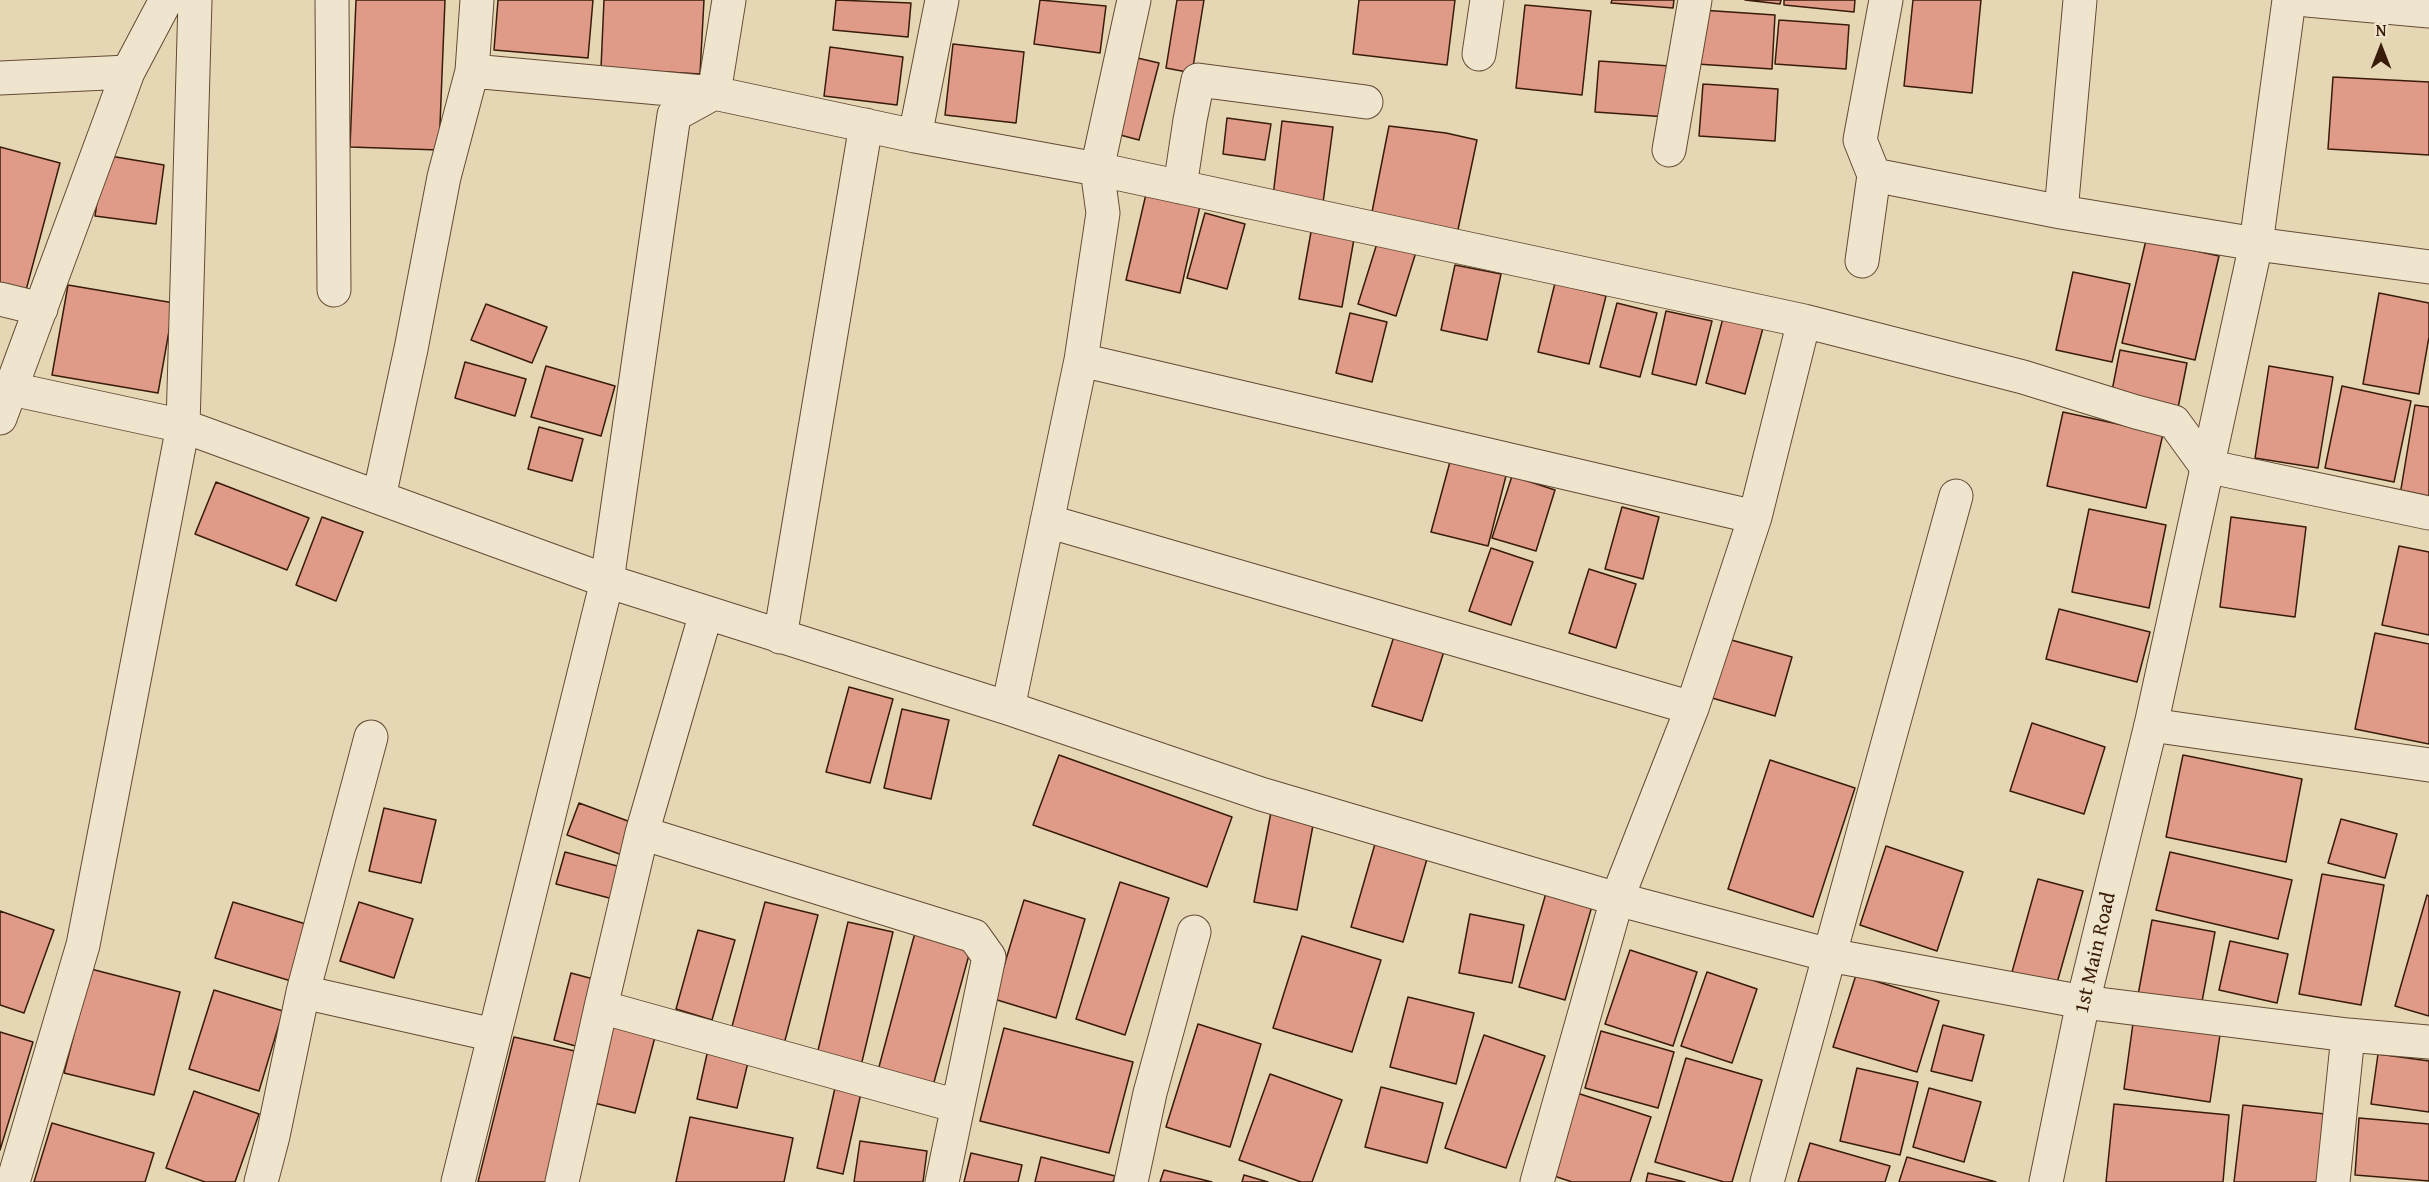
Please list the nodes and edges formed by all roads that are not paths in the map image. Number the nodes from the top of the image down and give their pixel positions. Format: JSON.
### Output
{"nodes":[{"id":1,"x":166,"y":0,"type":"edge"},
{"id":2,"x":195,"y":0,"type":"edge"},
{"id":3,"x":332,"y":0,"type":"edge"},
{"id":4,"x":477,"y":0,"type":"edge"},
{"id":5,"x":729,"y":0,"type":"edge"},
{"id":6,"x":942,"y":0,"type":"edge"},
{"id":7,"x":1134,"y":0,"type":"edge"},
{"id":8,"x":1487,"y":0,"type":"edge"},
{"id":9,"x":1695,"y":0,"type":"edge"},
{"id":10,"x":1886,"y":0,"type":"edge"},
{"id":11,"x":2080,"y":0,"type":"edge"},
{"id":12,"x":2289,"y":0,"type":"edge"},
{"id":13,"x":2307,"y":0,"type":"edge"},
{"id":14,"x":2429,"y":10,"type":"edge"},
{"id":15,"x":1479,"y":54,"type":"dead end"},
{"id":16,"x":472,"y":71,"type":"junction"},
{"id":17,"x":128,"y":72,"type":"junction"},
{"id":18,"x":0,"y":78,"type":"edge"},
{"id":19,"x":714,"y":93,"type":"junction"},
{"id":20,"x":1366,"y":102,"type":"dead end"},
{"id":21,"x":866,"y":125,"type":"junction"},
{"id":22,"x":915,"y":136,"type":"junction"},
{"id":23,"x":1669,"y":150,"type":"dead end"},
{"id":24,"x":1097,"y":169,"type":"junction"},
{"id":25,"x":1874,"y":175,"type":"junction"},
{"id":26,"x":1180,"y":187,"type":"junction"},
{"id":27,"x":2061,"y":212,"type":"junction"},
{"id":28,"x":2256,"y":244,"type":"junction"},
{"id":29,"x":1862,"y":261,"type":"dead end"},
{"id":30,"x":2429,"y":267,"type":"edge"},
{"id":31,"x":334,"y":290,"type":"dead end"},
{"id":32,"x":0,"y":299,"type":"edge"},
{"id":33,"x":41,"y":309,"type":"junction"},
{"id":34,"x":1804,"y":321,"type":"junction"},
{"id":35,"x":1081,"y":360,"type":"junction"},
{"id":36,"x":6,"y":403,"type":"edge"},
{"id":37,"x":183,"y":426,"type":"junction"},
{"id":38,"x":2206,"y":466,"type":"junction"},
{"id":39,"x":1956,"y":496,"type":"dead end"},
{"id":40,"x":379,"y":497,"type":"junction"},
{"id":41,"x":2429,"y":513,"type":"edge"},
{"id":42,"x":1755,"y":517,"type":"junction"},
{"id":43,"x":1047,"y":521,"type":"junction"},
{"id":44,"x":607,"y":581,"type":"junction"},
{"id":45,"x":706,"y":613,"type":"junction"},
{"id":46,"x":780,"y":637,"type":"junction"},
{"id":47,"x":1008,"y":708,"type":"junction"},
{"id":48,"x":1692,"y":708,"type":"junction"},
{"id":49,"x":2151,"y":725,"type":"junction"},
{"id":50,"x":371,"y":737,"type":"dead end"},
{"id":51,"x":2429,"y":765,"type":"edge"},
{"id":52,"x":642,"y":833,"type":"junction"},
{"id":53,"x":1617,"y":899,"type":"junction"},
{"id":54,"x":1194,"y":932,"type":"dead end"},
{"id":55,"x":1829,"y":956,"type":"junction"},
{"id":56,"x":303,"y":992,"type":"junction"},
{"id":57,"x":2083,"y":1002,"type":"junction"},
{"id":58,"x":601,"y":1007,"type":"junction"},
{"id":59,"x":494,"y":1035,"type":"junction"},
{"id":60,"x":2348,"y":1035,"type":"junction"},
{"id":61,"x":2429,"y":1042,"type":"edge"},
{"id":62,"x":957,"y":1106,"type":"junction"},
{"id":63,"x":13,"y":1182,"type":"edge"},
{"id":64,"x":261,"y":1182,"type":"edge"},
{"id":65,"x":458,"y":1182,"type":"edge"},
{"id":66,"x":562,"y":1182,"type":"edge"},
{"id":67,"x":942,"y":1182,"type":"edge"},
{"id":68,"x":1131,"y":1182,"type":"edge"},
{"id":69,"x":1537,"y":1182,"type":"edge"},
{"id":70,"x":1767,"y":1182,"type":"edge"},
{"id":71,"x":2046,"y":1182,"type":"edge"},
{"id":72,"x":2333,"y":1182,"type":"edge"}],
"edges":[{"from":1,"to":17,"type":"street"},
{"from":2,"to":37,"type":"street"},
{"from":3,"to":31,"type":"street"},
{"from":4,"to":16,"type":"street"},
{"from":5,"to":19,"type":"street"},
{"from":6,"to":22,"type":"street"},
{"from":7,"to":24,"type":"street"},
{"from":8,"to":15,"type":"street"},
{"from":9,"to":23,"type":"street"},
{"from":10,"to":25,"type":"street"},
{"from":11,"to":27,"type":"street"},
{"from":12,"to":28,"type":"street","name":"1st Main Road"},
{"from":13,"to":14,"type":"street"},
{"from":16,"to":19,"type":"street"},
{"from":16,"to":40,"type":"street"},
{"from":17,"to":18,"type":"street"},
{"from":17,"to":33,"type":"street"},
{"from":19,"to":21,"type":"street"},
{"from":19,"to":44,"type":"street"},
{"from":20,"to":26,"type":"street"},
{"from":21,"to":22,"type":"street"},
{"from":21,"to":46,"type":"street"},
{"from":22,"to":24,"type":"street"},
{"from":24,"to":26,"type":"street"},
{"from":24,"to":35,"type":"street"},
{"from":25,"to":27,"type":"street"},
{"from":25,"to":29,"type":"street"},
{"from":26,"to":34,"type":"street"},
{"from":27,"to":28,"type":"street"},
{"from":28,"to":30,"type":"street"},
{"from":28,"to":38,"type":"street","name":"1st Main Road"},
{"from":32,"to":33,"type":"street"},
{"from":33,"to":36,"type":"street"},
{"from":34,"to":38,"type":"street"},
{"from":34,"to":42,"type":"street"},
{"from":35,"to":42,"type":"street"},
{"from":35,"to":43,"type":"street"},
{"from":36,"to":37,"type":"street"},
{"from":37,"to":40,"type":"street"},
{"from":37,"to":63,"type":"street"},
{"from":38,"to":41,"type":"street"},
{"from":38,"to":49,"type":"street","name":"1st Main Road"},
{"from":39,"to":55,"type":"street"},
{"from":40,"to":44,"type":"street"},
{"from":42,"to":48,"type":"street"},
{"from":43,"to":47,"type":"street"},
{"from":43,"to":48,"type":"street"},
{"from":44,"to":45,"type":"street"},
{"from":44,"to":59,"type":"street"},
{"from":45,"to":46,"type":"street"},
{"from":45,"to":52,"type":"street"},
{"from":46,"to":47,"type":"street"},
{"from":47,"to":53,"type":"street"},
{"from":48,"to":53,"type":"street"},
{"from":49,"to":51,"type":"street"},
{"from":49,"to":57,"type":"street","name":"1st Main Road"},
{"from":50,"to":56,"type":"street"},
{"from":52,"to":58,"type":"street"},
{"from":52,"to":62,"type":"street"},
{"from":53,"to":55,"type":"street"},
{"from":53,"to":69,"type":"street"},
{"from":54,"to":68,"type":"street"},
{"from":55,"to":57,"type":"street"},
{"from":55,"to":70,"type":"street"},
{"from":56,"to":59,"type":"street"},
{"from":56,"to":64,"type":"street"},
{"from":57,"to":60,"type":"street"},
{"from":57,"to":71,"type":"street","name":"1st Main Road"},
{"from":58,"to":62,"type":"street"},
{"from":58,"to":66,"type":"street"},
{"from":59,"to":65,"type":"street"},
{"from":60,"to":61,"type":"street"},
{"from":60,"to":72,"type":"street"},
{"from":62,"to":67,"type":"street"}]}
